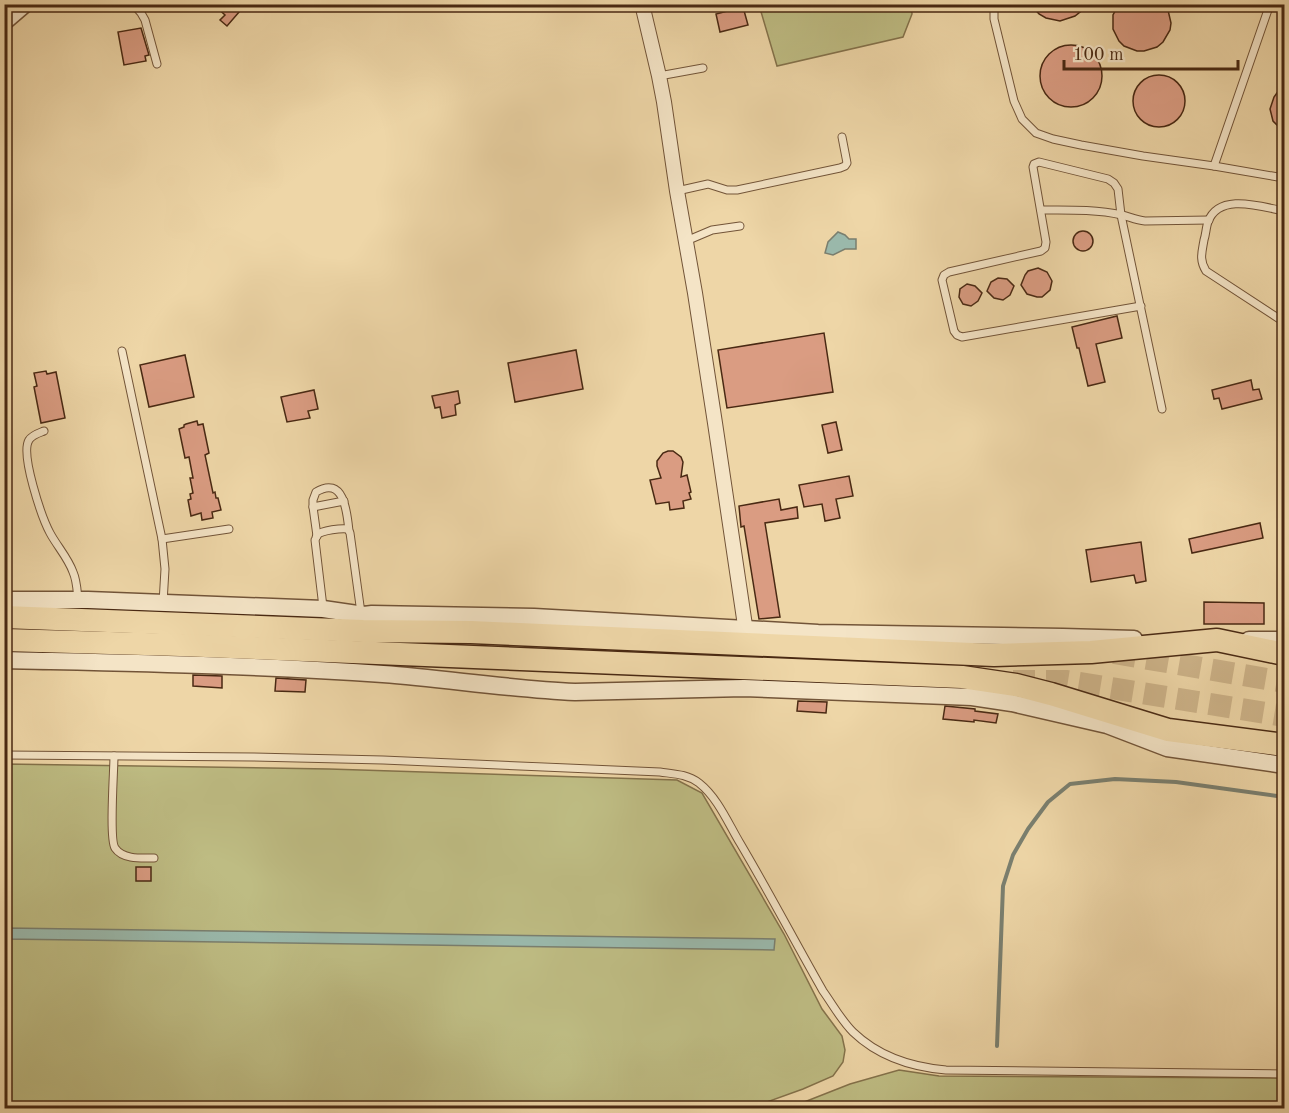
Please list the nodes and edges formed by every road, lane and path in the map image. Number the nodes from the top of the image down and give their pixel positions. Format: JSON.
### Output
{"nodes":[{"id":1,"x":25,"y":4,"type":"edge"},
{"id":2,"x":132,"y":4,"type":"edge"},
{"id":3,"x":642,"y":4,"type":"edge"},
{"id":4,"x":996,"y":4,"type":"edge"},
{"id":5,"x":1270,"y":4,"type":"edge"},
{"id":6,"x":4,"y":22,"type":"edge"},
{"id":7,"x":158,"y":64,"type":"dead end"},
{"id":8,"x":703,"y":69,"type":"dead end"},
{"id":9,"x":659,"y":76,"type":"junction"},
{"id":10,"x":842,"y":137,"type":"dead end"},
{"id":11,"x":1214,"y":166,"type":"junction"},
{"id":12,"x":1284,"y":178,"type":"edge"},
{"id":13,"x":677,"y":191,"type":"junction"},
{"id":14,"x":1041,"y":210,"type":"junction"},
{"id":15,"x":1284,"y":211,"type":"edge"},
{"id":16,"x":1122,"y":215,"type":"junction"},
{"id":17,"x":1209,"y":220,"type":"junction"},
{"id":18,"x":740,"y":226,"type":"dead end"},
{"id":19,"x":686,"y":241,"type":"junction"},
{"id":20,"x":1141,"y":306,"type":"junction"},
{"id":21,"x":1284,"y":322,"type":"edge"},
{"id":22,"x":122,"y":351,"type":"dead end"},
{"id":23,"x":1161,"y":409,"type":"dead end"},
{"id":24,"x":44,"y":431,"type":"dead end"},
{"id":25,"x":344,"y":501,"type":"junction"},
{"id":26,"x":313,"y":507,"type":"junction"},
{"id":27,"x":229,"y":529,"type":"dead end"},
{"id":28,"x":350,"y":532,"type":"junction"},
{"id":29,"x":317,"y":536,"type":"junction"},
{"id":30,"x":162,"y":539,"type":"junction"},
{"id":31,"x":4,"y":600,"type":"edge"},
{"id":32,"x":78,"y":600,"type":"junction"},
{"id":33,"x":163,"y":603,"type":"junction"},
{"id":34,"x":323,"y":609,"type":"junction"},
{"id":35,"x":4,"y":617,"type":"edge"},
{"id":36,"x":363,"y":620,"type":"junction"},
{"id":37,"x":747,"y":637,"type":"junction"},
{"id":38,"x":4,"y":640,"type":"edge"},
{"id":39,"x":1216,"y":640,"type":"junction"},
{"id":40,"x":1284,"y":640,"type":"edge"},
{"id":41,"x":1284,"y":654,"type":"edge"},
{"id":42,"x":4,"y":660,"type":"edge"},
{"id":43,"x":1284,"y":745,"type":"edge"},
{"id":44,"x":4,"y":755,"type":"edge"},
{"id":45,"x":114,"y":756,"type":"junction"},
{"id":46,"x":1284,"y":765,"type":"edge"},
{"id":47,"x":154,"y":858,"type":"dead end"},
{"id":48,"x":1284,"y":1074,"type":"edge"}],
"edges":[{"from":1,"to":6,"type":"street"},
{"from":2,"to":7,"type":"lane"},
{"from":3,"to":9,"type":"street"},
{"from":4,"to":11,"type":"lane"},
{"from":5,"to":11,"type":"lane"},
{"from":8,"to":9,"type":"lane"},
{"from":9,"to":13,"type":"street"},
{"from":10,"to":13,"type":"lane"},
{"from":11,"to":12,"type":"lane"},
{"from":13,"to":19,"type":"street"},
{"from":14,"to":16,"type":"lane"},
{"from":14,"to":16,"type":"lane"},
{"from":14,"to":20,"type":"lane"},
{"from":15,"to":17,"type":"lane"},
{"from":16,"to":17,"type":"lane"},
{"from":16,"to":20,"type":"lane"},
{"from":17,"to":21,"type":"lane"},
{"from":18,"to":19,"type":"lane"},
{"from":19,"to":37,"type":"street"},
{"from":20,"to":23,"type":"lane"},
{"from":22,"to":30,"type":"lane"},
{"from":24,"to":32,"type":"lane"},
{"from":25,"to":26,"type":"lane"},
{"from":25,"to":26,"type":"lane"},
{"from":25,"to":28,"type":"lane"},
{"from":26,"to":29,"type":"lane"},
{"from":27,"to":30,"type":"lane"},
{"from":28,"to":29,"type":"lane"},
{"from":28,"to":36,"type":"lane"},
{"from":29,"to":34,"type":"lane"},
{"from":30,"to":33,"type":"lane"},
{"from":31,"to":32,"type":"street"},
{"from":32,"to":33,"type":"street"},
{"from":33,"to":34,"type":"street"},
{"from":34,"to":36,"type":"street"},
{"from":35,"to":36,"type":"highway"},
{"from":36,"to":37,"type":"highway"},
{"from":37,"to":39,"type":"highway"},
{"from":38,"to":43,"type":"highway"},
{"from":39,"to":40,"type":"street"},
{"from":39,"to":41,"type":"highway"},
{"from":42,"to":46,"type":"street"},
{"from":44,"to":45,"type":"lane"},
{"from":45,"to":47,"type":"lane"},
{"from":45,"to":48,"type":"lane"}]}
